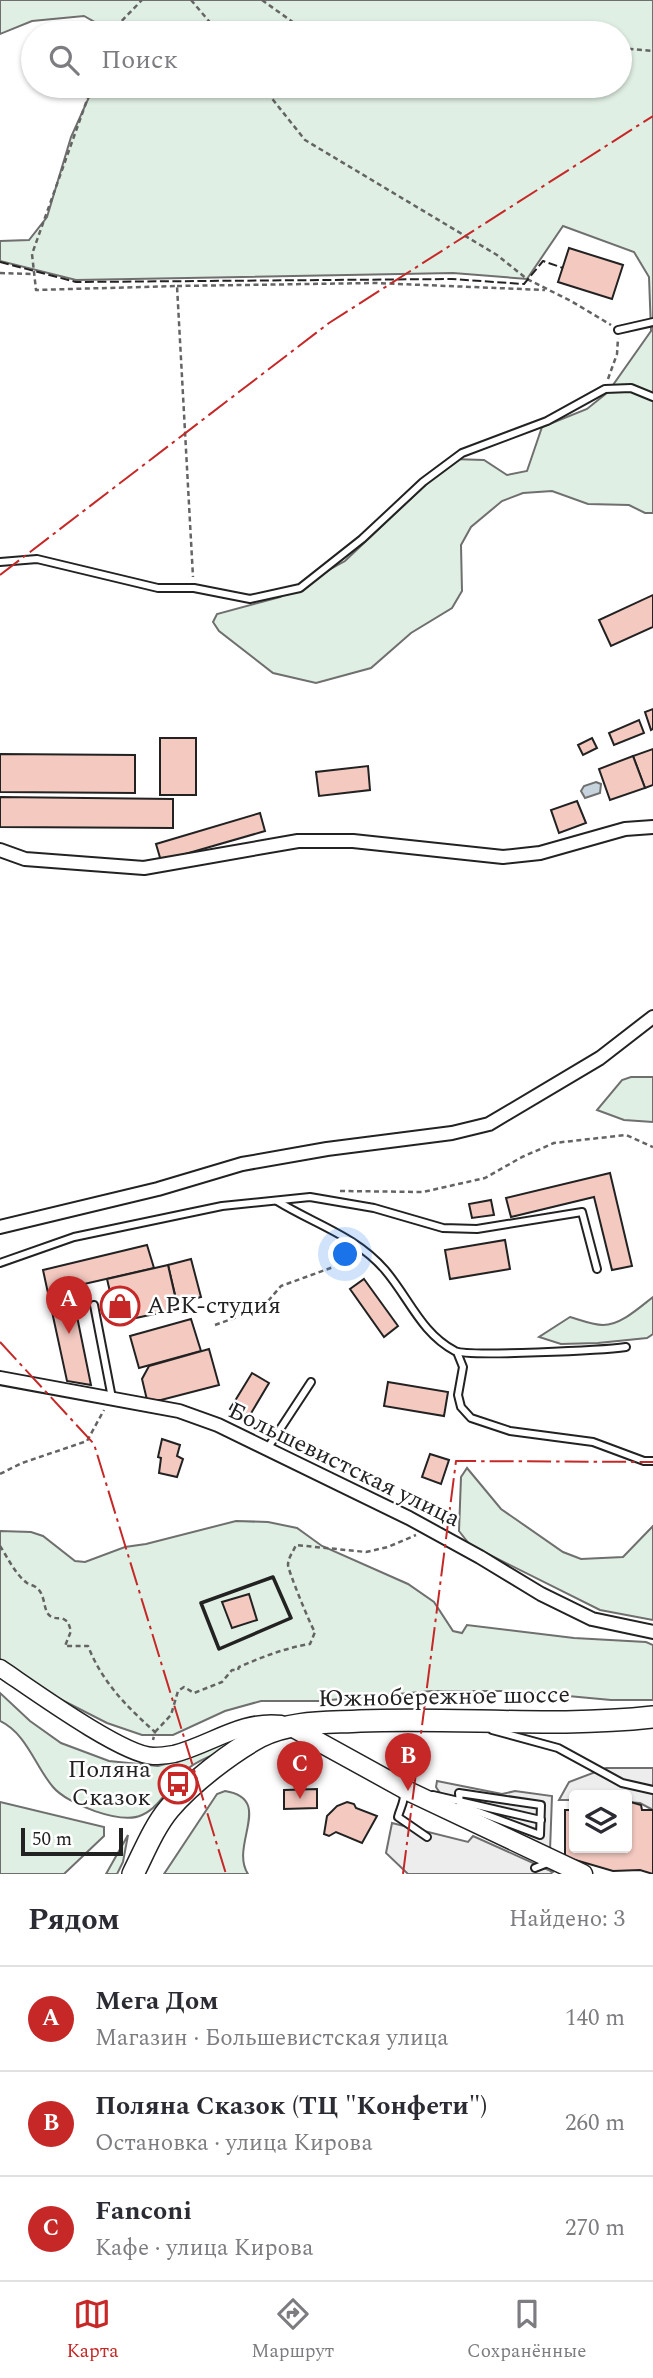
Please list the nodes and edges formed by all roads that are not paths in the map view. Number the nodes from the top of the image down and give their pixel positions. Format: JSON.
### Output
{"nodes":[{"id":1,"x":653,"y":322,"type":"edge"},
{"id":2,"x":618,"y":330,"type":"road end"},
{"id":3,"x":653,"y":397,"type":"edge"},
{"id":4,"x":0,"y":562,"type":"edge"},
{"id":5,"x":653,"y":827,"type":"edge"},
{"id":6,"x":0,"y":850,"type":"edge"},
{"id":7,"x":653,"y":1017,"type":"edge"},
{"id":8,"x":276,"y":1200,"type":"junction"},
{"id":9,"x":0,"y":1227,"type":"edge"},
{"id":10,"x":0,"y":1263,"type":"edge"},
{"id":11,"x":597,"y":1269,"type":"dead end"},
{"id":12,"x":94,"y":1305,"type":"dead end"},
{"id":13,"x":626,"y":1347,"type":"dead end"},
{"id":14,"x":457,"y":1352,"type":"junction"},
{"id":15,"x":0,"y":1378,"type":"edge"},
{"id":16,"x":311,"y":1382,"type":"dead end"},
{"id":17,"x":112,"y":1398,"type":"junction"},
{"id":18,"x":267,"y":1449,"type":"junction"},
{"id":19,"x":653,"y":1461,"type":"edge"},
{"id":20,"x":653,"y":1632,"type":"edge"},
{"id":21,"x":0,"y":1668,"type":"edge"},
{"id":22,"x":653,"y":1717,"type":"edge"},
{"id":23,"x":653,"y":1725,"type":"edge"},
{"id":24,"x":294,"y":1728,"type":"junction"},
{"id":25,"x":490,"y":1730,"type":"junction"},
{"id":26,"x":406,"y":1789,"type":"junction"},
{"id":27,"x":653,"y":1790,"type":"edge"},
{"id":28,"x":459,"y":1800,"type":"junction"},
{"id":29,"x":541,"y":1820,"type":"junction"},
{"id":30,"x":426,"y":1837,"type":"dead end"},
{"id":31,"x":554,"y":1860,"type":"junction"},
{"id":32,"x":535,"y":1868,"type":"dead end"},
{"id":33,"x":133,"y":1874,"type":"edge"},
{"id":34,"x":140,"y":1874,"type":"edge"},
{"id":35,"x":583,"y":1874,"type":"edge"}],
"edges":[{"from":1,"to":2,"type":"lane"},
{"from":3,"to":4,"type":"lane"},
{"from":5,"to":6,"type":"street"},
{"from":7,"to":9,"type":"street"},
{"from":8,"to":10,"type":"lane"},
{"from":8,"to":11,"type":"lane"},
{"from":8,"to":14,"type":"lane"},
{"from":12,"to":17,"type":"lane"},
{"from":13,"to":14,"type":"lane"},
{"from":14,"to":19,"type":"lane"},
{"from":15,"to":17,"type":"street","name":"Большевистская улица"},
{"from":16,"to":18,"type":"lane"},
{"from":17,"to":18,"type":"street","name":"Большевистская улица"},
{"from":18,"to":20,"type":"street","name":"Большевистская улица"},
{"from":21,"to":24,"type":"street"},
{"from":21,"to":24,"type":"street"},
{"from":22,"to":24,"type":"highway","name":"Южнобережное шоссе"},
{"from":23,"to":25,"type":"highway","name":"Южнобережное шоссе"},
{"from":24,"to":25,"type":"highway","name":"Южнобережное шоссе"},
{"from":24,"to":26,"type":"main road"},
{"from":24,"to":33,"type":"highway","name":"Южнобережное шоссе"},
{"from":24,"to":34,"type":"highway","name":"Южнобережное шоссе"},
{"from":25,"to":27,"type":"lane"},
{"from":26,"to":28,"type":"lane"},
{"from":26,"to":30,"type":"lane"},
{"from":26,"to":31,"type":"main road"},
{"from":28,"to":29,"type":"lane"},
{"from":28,"to":29,"type":"lane"},
{"from":28,"to":29,"type":"lane"},
{"from":31,"to":32,"type":"lane"},
{"from":31,"to":35,"type":"main road"}]}
